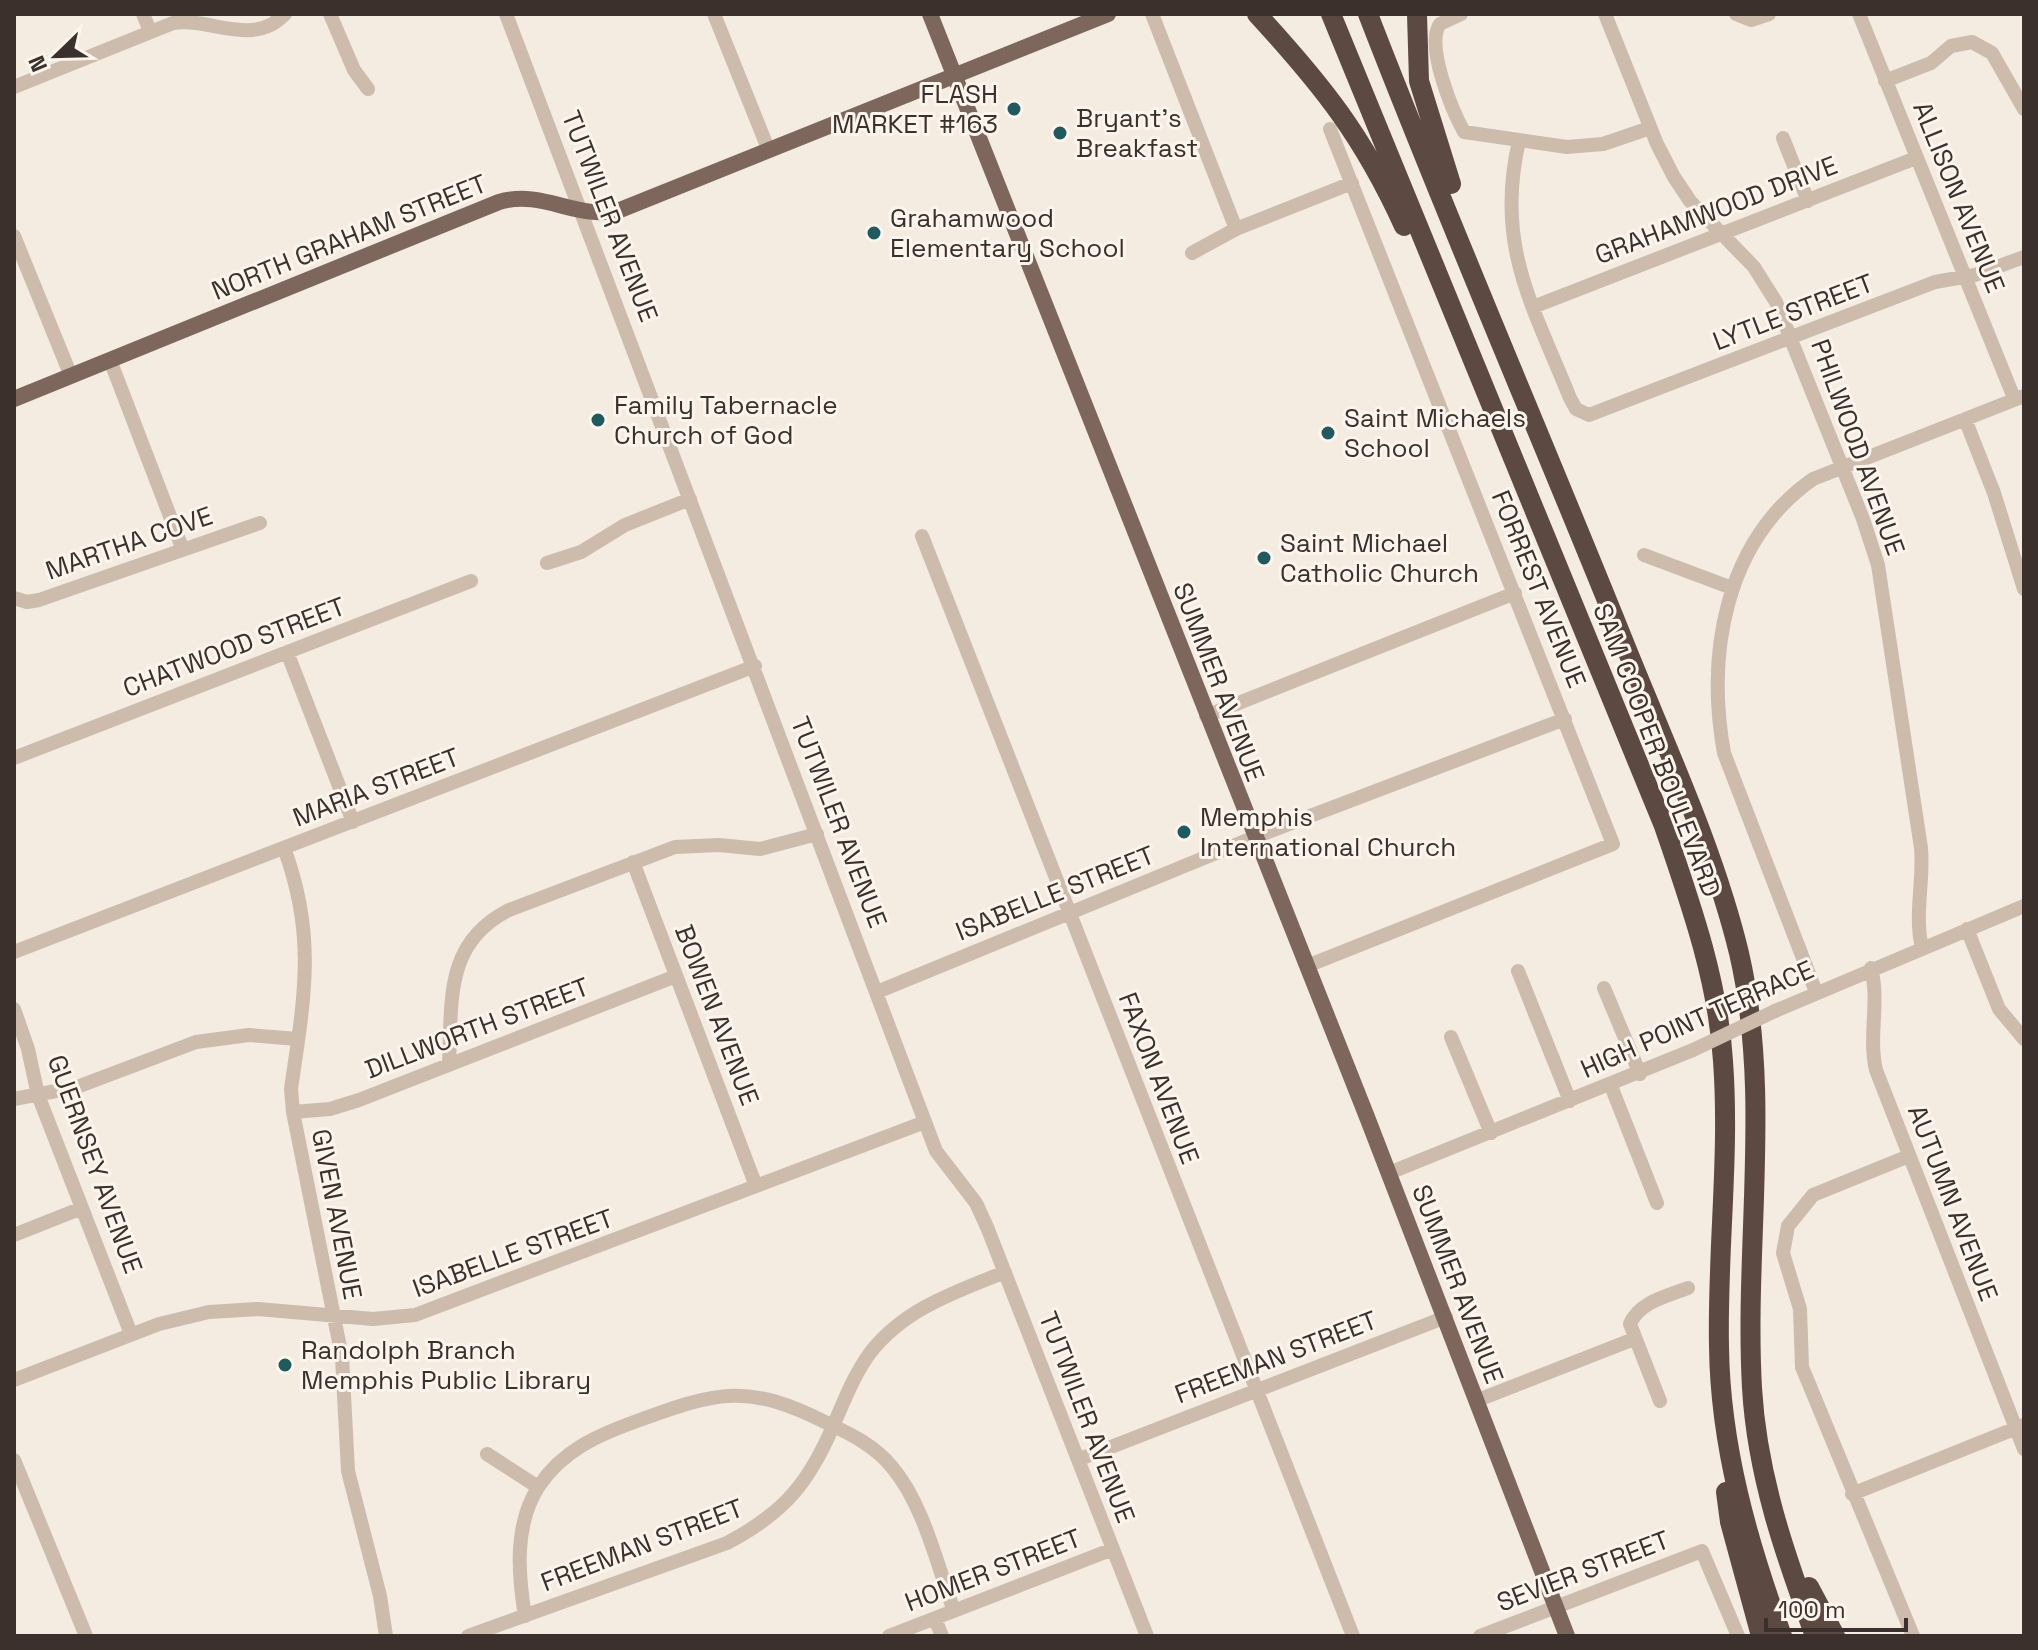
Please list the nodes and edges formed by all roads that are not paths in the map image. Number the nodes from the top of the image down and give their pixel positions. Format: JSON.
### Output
{"nodes":[{"id":1,"x":143,"y":14,"type":"edge"},
{"id":2,"x":285,"y":14,"type":"edge"},
{"id":3,"x":330,"y":14,"type":"edge"},
{"id":4,"x":506,"y":14,"type":"edge"},
{"id":5,"x":714,"y":14,"type":"edge"},
{"id":6,"x":930,"y":14,"type":"edge"},
{"id":7,"x":1108,"y":14,"type":"edge"},
{"id":8,"x":1152,"y":14,"type":"edge"},
{"id":9,"x":1257,"y":14,"type":"edge"},
{"id":10,"x":1331,"y":14,"type":"edge"},
{"id":11,"x":1368,"y":14,"type":"edge"},
{"id":12,"x":1417,"y":14,"type":"edge"},
{"id":13,"x":1461,"y":14,"type":"edge"},
{"id":14,"x":1605,"y":14,"type":"edge"},
{"id":15,"x":1736,"y":14,"type":"edge"},
{"id":16,"x":1769,"y":14,"type":"edge"},
{"id":17,"x":1859,"y":14,"type":"edge"},
{"id":18,"x":150,"y":31,"type":"junction"},
{"id":19,"x":954,"y":77,"type":"junction"},
{"id":20,"x":1885,"y":81,"type":"junction"},
{"id":21,"x":14,"y":87,"type":"edge"},
{"id":22,"x":368,"y":89,"type":"dead end"},
{"id":23,"x":2024,"y":109,"type":"edge"},
{"id":24,"x":1650,"y":128,"type":"junction"},
{"id":25,"x":1330,"y":129,"type":"dead end"},
{"id":26,"x":1783,"y":138,"type":"dead end"},
{"id":27,"x":1519,"y":141,"type":"junction"},
{"id":28,"x":769,"y":151,"type":"junction"},
{"id":29,"x":1916,"y":158,"type":"junction"},
{"id":30,"x":1352,"y":183,"type":"junction"},
{"id":31,"x":1808,"y":201,"type":"junction"},
{"id":32,"x":583,"y":211,"type":"junction"},
{"id":33,"x":1236,"y":229,"type":"junction"},
{"id":34,"x":1722,"y":233,"type":"junction"},
{"id":35,"x":14,"y":236,"type":"edge"},
{"id":36,"x":1192,"y":253,"type":"dead end"},
{"id":37,"x":2024,"y":257,"type":"edge"},
{"id":38,"x":1966,"y":275,"type":"junction"},
{"id":39,"x":1478,"y":284,"type":"junction"},
{"id":40,"x":1533,"y":307,"type":"junction"},
{"id":41,"x":1792,"y":338,"type":"junction"},
{"id":42,"x":110,"y":360,"type":"junction"},
{"id":43,"x":71,"y":376,"type":"junction"},
{"id":44,"x":2019,"y":397,"type":"edge"},
{"id":45,"x":14,"y":399,"type":"edge"},
{"id":46,"x":1965,"y":419,"type":"junction"},
{"id":47,"x":1842,"y":466,"type":"junction"},
{"id":48,"x":690,"y":499,"type":"junction"},
{"id":49,"x":260,"y":523,"type":"dead end"},
{"id":50,"x":1542,"y":529,"type":"junction"},
{"id":51,"x":922,"y":536,"type":"dead end"},
{"id":52,"x":183,"y":550,"type":"junction"},
{"id":53,"x":1644,"y":555,"type":"dead end"},
{"id":54,"x":547,"y":563,"type":"dead end"},
{"id":55,"x":471,"y":581,"type":"dead end"},
{"id":56,"x":1732,"y":588,"type":"junction"},
{"id":57,"x":2024,"y":589,"type":"edge"},
{"id":58,"x":1515,"y":593,"type":"junction"},
{"id":59,"x":14,"y":598,"type":"edge"},
{"id":60,"x":287,"y":652,"type":"junction"},
{"id":61,"x":755,"y":666,"type":"junction"},
{"id":62,"x":1206,"y":716,"type":"junction"},
{"id":63,"x":1565,"y":719,"type":"junction"},
{"id":64,"x":14,"y":758,"type":"edge"},
{"id":65,"x":353,"y":822,"type":"junction"},
{"id":66,"x":817,"y":834,"type":"junction"},
{"id":67,"x":1255,"y":837,"type":"junction"},
{"id":68,"x":284,"y":848,"type":"junction"},
{"id":69,"x":633,"y":862,"type":"junction"},
{"id":70,"x":2024,"y":906,"type":"edge"},
{"id":71,"x":1068,"y":913,"type":"junction"},
{"id":72,"x":1967,"y":929,"type":"junction"},
{"id":73,"x":1922,"y":948,"type":"junction"},
{"id":74,"x":14,"y":952,"type":"edge"},
{"id":75,"x":1307,"y":966,"type":"junction"},
{"id":76,"x":1871,"y":968,"type":"junction"},
{"id":77,"x":1518,"y":971,"type":"dead end"},
{"id":78,"x":676,"y":976,"type":"junction"},
{"id":79,"x":1604,"y":988,"type":"dead end"},
{"id":80,"x":877,"y":992,"type":"junction"},
{"id":81,"x":1816,"y":992,"type":"junction"},
{"id":82,"x":14,"y":1009,"type":"edge"},
{"id":83,"x":1451,"y":1037,"type":"dead end"},
{"id":84,"x":298,"y":1039,"type":"junction"},
{"id":85,"x":2024,"y":1039,"type":"edge"},
{"id":86,"x":449,"y":1064,"type":"junction"},
{"id":87,"x":1640,"y":1074,"type":"junction"},
{"id":88,"x":1611,"y":1086,"type":"junction"},
{"id":89,"x":38,"y":1095,"type":"junction"},
{"id":90,"x":14,"y":1099,"type":"edge"},
{"id":91,"x":1570,"y":1101,"type":"junction"},
{"id":92,"x":293,"y":1112,"type":"junction"},
{"id":93,"x":925,"y":1122,"type":"junction"},
{"id":94,"x":1491,"y":1133,"type":"junction"},
{"id":95,"x":1909,"y":1156,"type":"junction"},
{"id":96,"x":1389,"y":1173,"type":"junction"},
{"id":97,"x":756,"y":1186,"type":"junction"},
{"id":98,"x":1657,"y":1203,"type":"dead end"},
{"id":99,"x":82,"y":1208,"type":"junction"},
{"id":100,"x":14,"y":1235,"type":"edge"},
{"id":101,"x":1005,"y":1272,"type":"junction"},
{"id":102,"x":1688,"y":1288,"type":"dead end"},
{"id":103,"x":1446,"y":1317,"type":"junction"},
{"id":104,"x":334,"y":1318,"type":"junction"},
{"id":105,"x":131,"y":1334,"type":"junction"},
{"id":106,"x":1634,"y":1339,"type":"junction"},
{"id":107,"x":1719,"y":1348,"type":"junction"},
{"id":108,"x":14,"y":1380,"type":"edge"},
{"id":109,"x":1256,"y":1390,"type":"junction"},
{"id":110,"x":1752,"y":1390,"type":"junction"},
{"id":111,"x":1478,"y":1400,"type":"junction"},
{"id":112,"x":1660,"y":1401,"type":"dead end"},
{"id":113,"x":834,"y":1426,"type":"junction"},
{"id":114,"x":2020,"y":1427,"type":"edge"},
{"id":115,"x":2024,"y":1449,"type":"edge"},
{"id":116,"x":487,"y":1454,"type":"dead end"},
{"id":117,"x":1080,"y":1459,"type":"junction"},
{"id":118,"x":14,"y":1460,"type":"edge"},
{"id":119,"x":538,"y":1487,"type":"junction"},
{"id":120,"x":1852,"y":1494,"type":"junction"},
{"id":121,"x":1113,"y":1549,"type":"junction"},
{"id":122,"x":1556,"y":1607,"type":"junction"},
{"id":123,"x":954,"y":1611,"type":"junction"},
{"id":124,"x":525,"y":1616,"type":"junction"},
{"id":125,"x":935,"y":1619,"type":"junction"},
{"id":126,"x":86,"y":1636,"type":"edge"},
{"id":127,"x":386,"y":1636,"type":"edge"},
{"id":128,"x":468,"y":1636,"type":"edge"},
{"id":129,"x":889,"y":1636,"type":"edge"},
{"id":130,"x":942,"y":1636,"type":"edge"},
{"id":131,"x":1147,"y":1636,"type":"edge"},
{"id":132,"x":1353,"y":1636,"type":"edge"},
{"id":133,"x":1480,"y":1636,"type":"edge"},
{"id":134,"x":1567,"y":1636,"type":"edge"},
{"id":135,"x":1738,"y":1636,"type":"edge"},
{"id":136,"x":1761,"y":1636,"type":"edge"},
{"id":137,"x":1782,"y":1636,"type":"edge"},
{"id":138,"x":1815,"y":1636,"type":"edge"},
{"id":139,"x":1835,"y":1636,"type":"edge"},
{"id":140,"x":1913,"y":1636,"type":"edge"}],
"edges":[{"from":1,"to":18,"type":"street"},
{"from":2,"to":18,"type":"street"},
{"from":3,"to":22,"type":"street"},
{"from":4,"to":32,"type":"street","name":"TUTWILER AVENUE"},
{"from":5,"to":28,"type":"street"},
{"from":6,"to":19,"type":"main road","name":"SUMMER AVENUE"},
{"from":7,"to":19,"type":"main road","name":"NORTH GRAHAM STREET"},
{"from":8,"to":33,"type":"street"},
{"from":9,"to":50,"type":"highway"},
{"from":10,"to":50,"type":"highway","name":"SAM COOPER BOULEVARD"},
{"from":11,"to":39,"type":"highway","name":"SAM COOPER BOULEVARD"},
{"from":12,"to":39,"type":"highway"},
{"from":13,"to":27,"type":"street"},
{"from":14,"to":24,"type":"street","name":"PHILWOOD AVENUE"},
{"from":15,"to":16,"type":"street"},
{"from":17,"to":20,"type":"street","name":"ALLISON AVENUE"},
{"from":18,"to":21,"type":"street"},
{"from":19,"to":28,"type":"main road","name":"NORTH GRAHAM STREET"},
{"from":19,"to":62,"type":"main road","name":"SUMMER AVENUE"},
{"from":20,"to":23,"type":"street"},
{"from":20,"to":29,"type":"street","name":"ALLISON AVENUE"},
{"from":24,"to":27,"type":"street"},
{"from":24,"to":34,"type":"street","name":"PHILWOOD AVENUE"},
{"from":25,"to":30,"type":"street","name":"FORREST AVENUE"},
{"from":26,"to":31,"type":"street"},
{"from":27,"to":40,"type":"street"},
{"from":28,"to":32,"type":"main road","name":"NORTH GRAHAM STREET"},
{"from":29,"to":31,"type":"street","name":"GRAHAMWOOD DRIVE"},
{"from":29,"to":38,"type":"street","name":"ALLISON AVENUE"},
{"from":30,"to":33,"type":"street"},
{"from":30,"to":58,"type":"street","name":"FORREST AVENUE"},
{"from":31,"to":34,"type":"street","name":"GRAHAMWOOD DRIVE"},
{"from":32,"to":42,"type":"main road","name":"NORTH GRAHAM STREET"},
{"from":32,"to":48,"type":"street","name":"TUTWILER AVENUE"},
{"from":33,"to":36,"type":"street"},
{"from":34,"to":40,"type":"street","name":"GRAHAMWOOD DRIVE"},
{"from":34,"to":41,"type":"street","name":"PHILWOOD AVENUE"},
{"from":35,"to":43,"type":"street"},
{"from":37,"to":38,"type":"street","name":"LYTLE STREET"},
{"from":38,"to":41,"type":"street","name":"LYTLE STREET"},
{"from":38,"to":44,"type":"street","name":"ALLISON AVENUE"},
{"from":39,"to":110,"type":"highway","name":"SAM COOPER BOULEVARD"},
{"from":40,"to":41,"type":"street","name":"LYTLE STREET"},
{"from":41,"to":47,"type":"street","name":"PHILWOOD AVENUE"},
{"from":42,"to":43,"type":"main road","name":"NORTH GRAHAM STREET"},
{"from":42,"to":52,"type":"street"},
{"from":43,"to":45,"type":"main road","name":"NORTH GRAHAM STREET"},
{"from":44,"to":46,"type":"street"},
{"from":46,"to":47,"type":"street"},
{"from":46,"to":57,"type":"street"},
{"from":47,"to":56,"type":"street"},
{"from":47,"to":73,"type":"street","name":"PHILWOOD AVENUE"},
{"from":48,"to":54,"type":"street"},
{"from":48,"to":61,"type":"street","name":"TUTWILER AVENUE"},
{"from":49,"to":52,"type":"street","name":"MARTHA COVE"},
{"from":50,"to":107,"type":"highway","name":"SAM COOPER BOULEVARD"},
{"from":51,"to":71,"type":"street","name":"FAXON AVENUE"},
{"from":52,"to":59,"type":"street","name":"MARTHA COVE"},
{"from":53,"to":56,"type":"street"},
{"from":55,"to":60,"type":"street","name":"CHATWOOD STREET"},
{"from":56,"to":81,"type":"street"},
{"from":58,"to":62,"type":"street"},
{"from":58,"to":63,"type":"street","name":"FORREST AVENUE"},
{"from":60,"to":64,"type":"street","name":"CHATWOOD STREET"},
{"from":60,"to":65,"type":"street"},
{"from":61,"to":65,"type":"street","name":"MARIA STREET"},
{"from":61,"to":66,"type":"street","name":"TUTWILER AVENUE"},
{"from":62,"to":67,"type":"main road","name":"SUMMER AVENUE"},
{"from":63,"to":67,"type":"street","name":"ISABELLE STREET"},
{"from":63,"to":75,"type":"street","name":"FORREST AVENUE"},
{"from":65,"to":68,"type":"street","name":"MARIA STREET"},
{"from":66,"to":69,"type":"street"},
{"from":66,"to":80,"type":"street","name":"TUTWILER AVENUE"},
{"from":67,"to":71,"type":"street","name":"ISABELLE STREET"},
{"from":67,"to":75,"type":"main road","name":"SUMMER AVENUE"},
{"from":68,"to":74,"type":"street","name":"MARIA STREET"},
{"from":68,"to":84,"type":"street","name":"GIVEN AVENUE"},
{"from":69,"to":78,"type":"street","name":"BOWEN AVENUE"},
{"from":69,"to":86,"type":"street"},
{"from":70,"to":72,"type":"street","name":"HIGH POINT TERRACE"},
{"from":71,"to":80,"type":"street","name":"ISABELLE STREET"},
{"from":71,"to":109,"type":"street","name":"FAXON AVENUE"},
{"from":72,"to":73,"type":"street","name":"HIGH POINT TERRACE"},
{"from":72,"to":85,"type":"street"},
{"from":73,"to":76,"type":"street","name":"HIGH POINT TERRACE"},
{"from":75,"to":96,"type":"main road","name":"SUMMER AVENUE"},
{"from":76,"to":81,"type":"street","name":"HIGH POINT TERRACE"},
{"from":76,"to":95,"type":"street","name":"AUTUMN AVENUE"},
{"from":77,"to":91,"type":"street"},
{"from":78,"to":86,"type":"street","name":"DILLWORTH STREET"},
{"from":78,"to":97,"type":"street","name":"BOWEN AVENUE"},
{"from":79,"to":87,"type":"street"},
{"from":80,"to":93,"type":"street","name":"TUTWILER AVENUE"},
{"from":81,"to":87,"type":"street","name":"HIGH POINT TERRACE","bridge":true},
{"from":82,"to":89,"type":"street","name":"GUERNSEY AVENUE"},
{"from":83,"to":94,"type":"street"},
{"from":84,"to":89,"type":"street"},
{"from":84,"to":92,"type":"street","name":"GIVEN AVENUE"},
{"from":86,"to":92,"type":"street","name":"DILLWORTH STREET"},
{"from":87,"to":88,"type":"street","name":"HIGH POINT TERRACE"},
{"from":88,"to":91,"type":"street","name":"HIGH POINT TERRACE"},
{"from":88,"to":98,"type":"street"},
{"from":89,"to":90,"type":"street"},
{"from":89,"to":99,"type":"street","name":"GUERNSEY AVENUE"},
{"from":91,"to":94,"type":"street","name":"HIGH POINT TERRACE"},
{"from":92,"to":104,"type":"street","name":"GIVEN AVENUE"},
{"from":93,"to":97,"type":"street","name":"ISABELLE STREET"},
{"from":93,"to":101,"type":"street","name":"TUTWILER AVENUE"},
{"from":94,"to":96,"type":"street","name":"HIGH POINT TERRACE"},
{"from":95,"to":114,"type":"street","name":"AUTUMN AVENUE"},
{"from":95,"to":120,"type":"street"},
{"from":96,"to":103,"type":"main road","name":"SUMMER AVENUE"},
{"from":97,"to":104,"type":"street","name":"ISABELLE STREET"},
{"from":99,"to":100,"type":"street"},
{"from":99,"to":105,"type":"street","name":"GUERNSEY AVENUE"},
{"from":101,"to":113,"type":"street","name":"FREEMAN STREET"},
{"from":101,"to":117,"type":"street","name":"TUTWILER AVENUE"},
{"from":102,"to":106,"type":"street"},
{"from":103,"to":109,"type":"street","name":"FREEMAN STREET"},
{"from":103,"to":111,"type":"main road","name":"SUMMER AVENUE"},
{"from":104,"to":105,"type":"street","name":"ISABELLE STREET"},
{"from":104,"to":127,"type":"street","name":"GIVEN AVENUE"},
{"from":105,"to":108,"type":"street","name":"ISABELLE STREET"},
{"from":106,"to":111,"type":"street"},
{"from":106,"to":112,"type":"street"},
{"from":107,"to":136,"type":"highway"},
{"from":107,"to":137,"type":"highway","name":"SAM COOPER BOULEVARD"},
{"from":109,"to":117,"type":"street","name":"FREEMAN STREET"},
{"from":109,"to":132,"type":"street","name":"FAXON AVENUE"},
{"from":110,"to":138,"type":"highway","name":"SAM COOPER BOULEVARD"},
{"from":110,"to":139,"type":"highway"},
{"from":111,"to":122,"type":"main road","name":"SUMMER AVENUE"},
{"from":113,"to":119,"type":"street"},
{"from":113,"to":123,"type":"street"},
{"from":113,"to":124,"type":"street","name":"FREEMAN STREET"},
{"from":114,"to":115,"type":"street","name":"AUTUMN AVENUE"},
{"from":114,"to":120,"type":"street"},
{"from":116,"to":119,"type":"street"},
{"from":117,"to":121,"type":"street","name":"TUTWILER AVENUE"},
{"from":118,"to":126,"type":"street"},
{"from":119,"to":124,"type":"street"},
{"from":120,"to":140,"type":"street"},
{"from":121,"to":123,"type":"street","name":"HOMER STREET"},
{"from":121,"to":131,"type":"street","name":"TUTWILER AVENUE"},
{"from":122,"to":133,"type":"street","name":"SEVIER STREET"},
{"from":122,"to":134,"type":"main road","name":"SUMMER AVENUE"},
{"from":122,"to":135,"type":"street","name":"SEVIER STREET"},
{"from":123,"to":125,"type":"street","name":"HOMER STREET"},
{"from":124,"to":128,"type":"street","name":"FREEMAN STREET"},
{"from":125,"to":129,"type":"street","name":"HOMER STREET"},
{"from":125,"to":130,"type":"street"}]}
